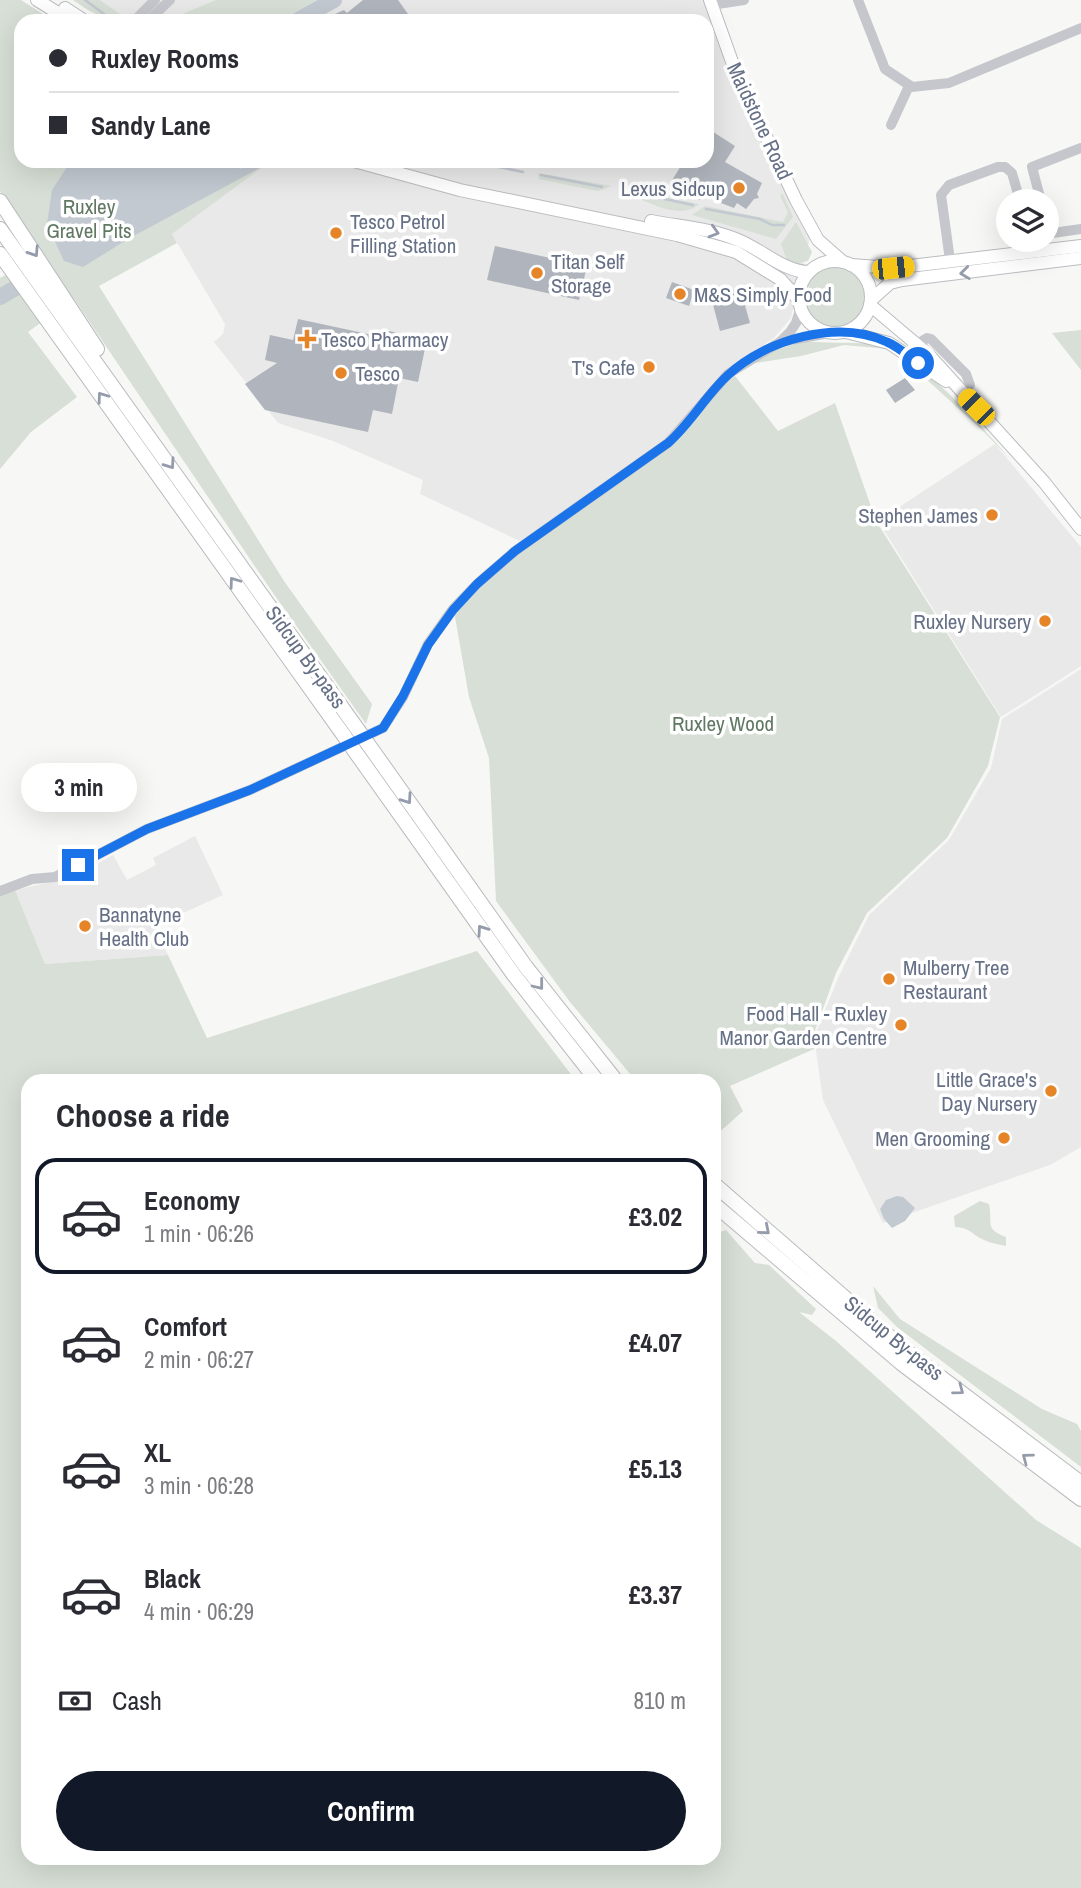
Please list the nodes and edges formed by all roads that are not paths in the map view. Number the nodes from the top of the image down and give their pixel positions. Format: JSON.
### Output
{"nodes":[{"id":1,"x":37,"y":0,"type":"edge"},
{"id":2,"x":56,"y":0,"type":"edge"},
{"id":3,"x":155,"y":0,"type":"edge"},
{"id":4,"x":170,"y":0,"type":"edge"},
{"id":5,"x":744,"y":0,"type":"edge"},
{"id":6,"x":858,"y":0,"type":"edge"},
{"id":7,"x":710,"y":3,"type":"edge"},
{"id":8,"x":60,"y":14,"type":"edge"},
{"id":9,"x":77,"y":14,"type":"edge"},
{"id":10,"x":141,"y":14,"type":"edge"},
{"id":11,"x":155,"y":14,"type":"edge"},
{"id":12,"x":1081,"y":28,"type":"edge"},
{"id":13,"x":909,"y":86,"type":"junction"},
{"id":14,"x":891,"y":125,"type":"dead end"},
{"id":15,"x":1081,"y":148,"type":"edge"},
{"id":16,"x":392,"y":168,"type":"edge"},
{"id":17,"x":404,"y":172,"type":"junction"},
{"id":18,"x":1017,"y":189,"type":"edge"},
{"id":19,"x":1037,"y":189,"type":"edge"},
{"id":20,"x":522,"y":199,"type":"junction"},
{"id":21,"x":0,"y":201,"type":"edge"},
{"id":22,"x":0,"y":229,"type":"edge"},
{"id":23,"x":1081,"y":229,"type":"edge"},
{"id":24,"x":677,"y":230,"type":"junction"},
{"id":25,"x":1059,"y":232,"type":"edge"},
{"id":26,"x":818,"y":240,"type":"junction"},
{"id":27,"x":1081,"y":246,"type":"edge"},
{"id":28,"x":1026,"y":252,"type":"edge"},
{"id":29,"x":949,"y":253,"type":"dead end"},
{"id":30,"x":0,"y":254,"type":"edge"},
{"id":31,"x":1026,"y":255,"type":"junction"},
{"id":32,"x":1081,"y":258,"type":"edge"},
{"id":33,"x":847,"y":263,"type":"junction"},
{"id":34,"x":0,"y":266,"type":"edge"},
{"id":35,"x":809,"y":271,"type":"junction"},
{"id":36,"x":871,"y":302,"type":"junction"},
{"id":37,"x":799,"y":304,"type":"junction"},
{"id":38,"x":57,"y":310,"type":"junction"},
{"id":39,"x":846,"y":332,"type":"junction"},
{"id":40,"x":829,"y":333,"type":"junction"},
{"id":41,"x":780,"y":342,"type":"junction"},
{"id":42,"x":917,"y":344,"type":"junction"},
{"id":43,"x":953,"y":384,"type":"junction"},
{"id":44,"x":963,"y":394,"type":"junction"},
{"id":45,"x":1081,"y":529,"type":"edge"},
{"id":46,"x":351,"y":733,"type":"junction"},
{"id":47,"x":361,"y":747,"type":"junction"},
{"id":48,"x":0,"y":891,"type":"edge"},
{"id":49,"x":592,"y":1074,"type":"edge"},
{"id":50,"x":611,"y":1074,"type":"edge"},
{"id":51,"x":721,"y":1190,"type":"edge"},
{"id":52,"x":721,"y":1211,"type":"edge"},
{"id":53,"x":1081,"y":1483,"type":"edge"},
{"id":54,"x":1081,"y":1499,"type":"edge"}],
"edges":[{"from":1,"to":8,"type":"main road"},
{"from":2,"to":9,"type":"main road"},
{"from":3,"to":10,"type":"street"},
{"from":4,"to":11,"type":"street"},
{"from":5,"to":7,"type":"street"},
{"from":6,"to":13,"type":"street"},
{"from":7,"to":26,"type":"main road","name":"Maidstone Road"},
{"from":12,"to":13,"type":"street"},
{"from":13,"to":14,"type":"street"},
{"from":15,"to":19,"type":"street"},
{"from":16,"to":17,"type":"main road"},
{"from":17,"to":20,"type":"main road"},
{"from":17,"to":20,"type":"main road"},
{"from":18,"to":29,"type":"street"},
{"from":20,"to":24,"type":"main road"},
{"from":20,"to":24,"type":"main road"},
{"from":21,"to":38,"type":"highway","one_way":true},
{"from":22,"to":38,"type":"highway","name":"Sidcup By-pass"},
{"from":23,"to":25,"type":"street"},
{"from":24,"to":35,"type":"main road","one_way":true},
{"from":24,"to":37,"type":"main road"},
{"from":26,"to":33,"type":"main road","name":"Maidstone Road"},
{"from":26,"to":35,"type":"main road"},
{"from":27,"to":31,"type":"main road"},
{"from":28,"to":31,"type":"street"},
{"from":30,"to":38,"type":"highway","name":"Sidcup By-pass"},
{"from":31,"to":33,"type":"main road"},
{"from":32,"to":36,"type":"main road","one_way":true},
{"from":33,"to":35,"type":"main road"},
{"from":33,"to":36,"type":"main road"},
{"from":34,"to":38,"type":"highway"},
{"from":35,"to":37,"type":"main road"},
{"from":36,"to":39,"type":"main road"},
{"from":36,"to":42,"type":"main road"},
{"from":37,"to":40,"type":"main road"},
{"from":37,"to":41,"type":"street"},
{"from":46,"to":38,"type":"highway","name":"Sidcup By-pass","one_way":true},
{"from":38,"to":46,"type":"highway","name":"Sidcup By-pass","one_way":true},
{"from":39,"to":40,"type":"main road"},
{"from":39,"to":43,"type":"main road"},
{"from":40,"to":41,"type":"street"},
{"from":41,"to":48,"type":"street"},
{"from":42,"to":43,"type":"main road"},
{"from":42,"to":44,"type":"street"},
{"from":43,"to":44,"type":"main road"},
{"from":44,"to":45,"type":"main road"},
{"from":46,"to":47,"type":"highway","name":"Sidcup By-pass","bridge":true},
{"from":49,"to":47,"type":"highway","name":"Sidcup By-pass","one_way":true},
{"from":47,"to":50,"type":"highway","name":"Sidcup By-pass","one_way":true},
{"from":51,"to":53,"type":"highway","name":"Sidcup By-pass","one_way":true},
{"from":54,"to":52,"type":"highway","name":"Sidcup By-pass","one_way":true}]}
